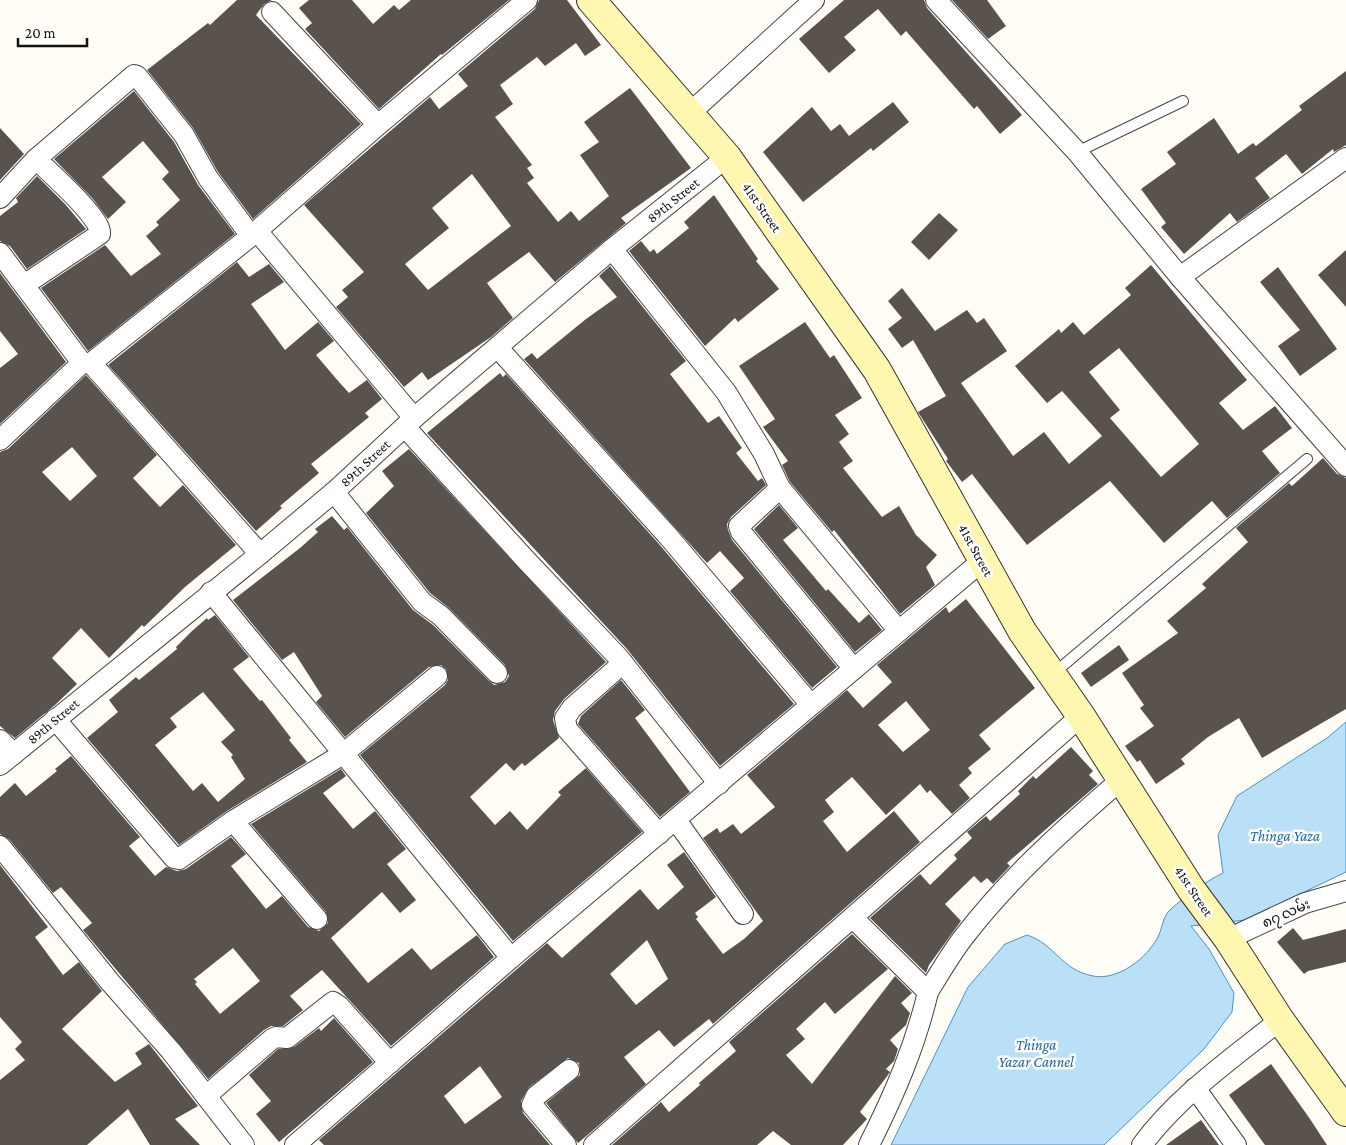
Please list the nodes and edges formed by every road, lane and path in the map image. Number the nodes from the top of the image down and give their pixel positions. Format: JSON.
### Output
{"nodes":[{"id":1,"x":527,"y":0,"type":"edge"},
{"id":2,"x":591,"y":0,"type":"edge"},
{"id":3,"x":814,"y":0,"type":"edge"},
{"id":4,"x":936,"y":0,"type":"edge"},
{"id":5,"x":272,"y":12,"type":"dead end"},
{"id":6,"x":1183,"y":101,"type":"dead end"},
{"id":7,"x":690,"y":113,"type":"junction"},
{"id":8,"x":378,"y":125,"type":"junction"},
{"id":9,"x":1077,"y":152,"type":"junction"},
{"id":10,"x":727,"y":157,"type":"junction"},
{"id":11,"x":1346,"y":158,"type":"edge"},
{"id":12,"x":36,"y":159,"type":"junction"},
{"id":13,"x":0,"y":198,"type":"edge"},
{"id":14,"x":254,"y":233,"type":"junction"},
{"id":15,"x":612,"y":249,"type":"junction"},
{"id":16,"x":0,"y":253,"type":"edge"},
{"id":17,"x":1180,"y":277,"type":"junction"},
{"id":18,"x":24,"y":285,"type":"junction"},
{"id":19,"x":498,"y":348,"type":"junction"},
{"id":20,"x":86,"y":363,"type":"junction"},
{"id":21,"x":409,"y":423,"type":"junction"},
{"id":22,"x":0,"y":440,"type":"edge"},
{"id":23,"x":1307,"y":459,"type":"dead end"},
{"id":24,"x":1346,"y":466,"type":"edge"},
{"id":25,"x":780,"y":488,"type":"junction"},
{"id":26,"x":334,"y":492,"type":"junction"},
{"id":27,"x":260,"y":554,"type":"junction"},
{"id":28,"x":982,"y":561,"type":"junction"},
{"id":29,"x":211,"y":592,"type":"junction"},
{"id":30,"x":899,"y":631,"type":"junction"},
{"id":31,"x":623,"y":663,"type":"junction"},
{"id":32,"x":854,"y":670,"type":"junction"},
{"id":33,"x":497,"y":673,"type":"dead end"},
{"id":34,"x":1052,"y":674,"type":"junction"},
{"id":35,"x":437,"y":676,"type":"dead end"},
{"id":36,"x":811,"y":706,"type":"junction"},
{"id":37,"x":1081,"y":716,"type":"junction"},
{"id":38,"x":55,"y":719,"type":"junction"},
{"id":39,"x":4,"y":753,"type":"edge"},
{"id":40,"x":343,"y":754,"type":"junction"},
{"id":41,"x":1122,"y":779,"type":"junction"},
{"id":42,"x":719,"y":784,"type":"junction"},
{"id":43,"x":676,"y":820,"type":"junction"},
{"id":44,"x":233,"y":821,"type":"junction"},
{"id":45,"x":659,"y":834,"type":"junction"},
{"id":46,"x":0,"y":846,"type":"edge"},
{"id":47,"x":1346,"y":891,"type":"edge"},
{"id":48,"x":744,"y":914,"type":"dead end"},
{"id":49,"x":853,"y":918,"type":"junction"},
{"id":50,"x":317,"y":919,"type":"dead end"},
{"id":51,"x":1227,"y":937,"type":"junction"},
{"id":52,"x":511,"y":958,"type":"junction"},
{"id":53,"x":928,"y":992,"type":"junction"},
{"id":54,"x":1280,"y":1020,"type":"junction"},
{"id":55,"x":390,"y":1063,"type":"junction"},
{"id":56,"x":569,"y":1070,"type":"dead end"},
{"id":57,"x":1195,"y":1088,"type":"junction"},
{"id":58,"x":206,"y":1096,"type":"junction"},
{"id":59,"x":1346,"y":1112,"type":"edge"},
{"id":60,"x":244,"y":1145,"type":"edge"},
{"id":61,"x":295,"y":1145,"type":"edge"},
{"id":62,"x":566,"y":1145,"type":"edge"},
{"id":63,"x":594,"y":1145,"type":"edge"},
{"id":64,"x":869,"y":1145,"type":"edge"},
{"id":65,"x":1142,"y":1145,"type":"edge"},
{"id":66,"x":1236,"y":1145,"type":"edge"}],
"edges":[{"from":1,"to":8,"type":"street"},
{"from":2,"to":7,"type":"main road","name":"41st Street"},
{"from":3,"to":7,"type":"street"},
{"from":4,"to":9,"type":"street"},
{"from":5,"to":8,"type":"street"},
{"from":6,"to":9,"type":"lane"},
{"from":7,"to":10,"type":"main road","name":"41st Street"},
{"from":8,"to":14,"type":"street"},
{"from":9,"to":17,"type":"street"},
{"from":10,"to":15,"type":"street","name":"89th Street"},
{"from":10,"to":28,"type":"main road","name":"41st Street"},
{"from":11,"to":17,"type":"street"},
{"from":12,"to":13,"type":"street"},
{"from":12,"to":14,"type":"street"},
{"from":12,"to":18,"type":"street"},
{"from":14,"to":20,"type":"street"},
{"from":14,"to":21,"type":"street"},
{"from":15,"to":19,"type":"street","name":"89th Street"},
{"from":15,"to":25,"type":"street"},
{"from":16,"to":18,"type":"street"},
{"from":17,"to":24,"type":"street"},
{"from":18,"to":20,"type":"street"},
{"from":19,"to":21,"type":"street","name":"89th Street"},
{"from":19,"to":36,"type":"street"},
{"from":20,"to":22,"type":"street"},
{"from":20,"to":27,"type":"street"},
{"from":21,"to":26,"type":"street","name":"89th Street"},
{"from":21,"to":31,"type":"street"},
{"from":23,"to":34,"type":"lane"},
{"from":25,"to":30,"type":"street"},
{"from":25,"to":32,"type":"street"},
{"from":26,"to":27,"type":"street","name":"89th Street"},
{"from":26,"to":33,"type":"street"},
{"from":27,"to":29,"type":"street","name":"89th Street"},
{"from":28,"to":30,"type":"street"},
{"from":28,"to":34,"type":"main road","name":"41st Street"},
{"from":29,"to":38,"type":"street","name":"89th Street"},
{"from":29,"to":40,"type":"street"},
{"from":30,"to":32,"type":"street"},
{"from":31,"to":42,"type":"street"},
{"from":31,"to":45,"type":"street"},
{"from":32,"to":36,"type":"street"},
{"from":34,"to":37,"type":"main road","name":"41st Street"},
{"from":35,"to":40,"type":"street"},
{"from":36,"to":42,"type":"street"},
{"from":37,"to":41,"type":"main road","name":"41st Street"},
{"from":37,"to":49,"type":"street"},
{"from":38,"to":39,"type":"street","name":"89th Street"},
{"from":38,"to":44,"type":"street"},
{"from":40,"to":44,"type":"street"},
{"from":40,"to":52,"type":"street"},
{"from":41,"to":51,"type":"main road","name":"41st Street"},
{"from":41,"to":53,"type":"street"},
{"from":42,"to":43,"type":"street"},
{"from":43,"to":45,"type":"street"},
{"from":43,"to":48,"type":"street"},
{"from":44,"to":50,"type":"street"},
{"from":45,"to":52,"type":"street"},
{"from":46,"to":58,"type":"street"},
{"from":47,"to":51,"type":"street","name":"၈၇ လမ်း"},
{"from":49,"to":53,"type":"street"},
{"from":49,"to":63,"type":"street"},
{"from":51,"to":54,"type":"main road","name":"41st Street"},
{"from":52,"to":55,"type":"street"},
{"from":53,"to":64,"type":"street"},
{"from":54,"to":57,"type":"street"},
{"from":54,"to":59,"type":"main road","name":"41st Street"},
{"from":55,"to":58,"type":"street"},
{"from":55,"to":61,"type":"street"},
{"from":56,"to":62,"type":"street"},
{"from":57,"to":65,"type":"street"},
{"from":57,"to":66,"type":"street"},
{"from":58,"to":60,"type":"street"}]}
